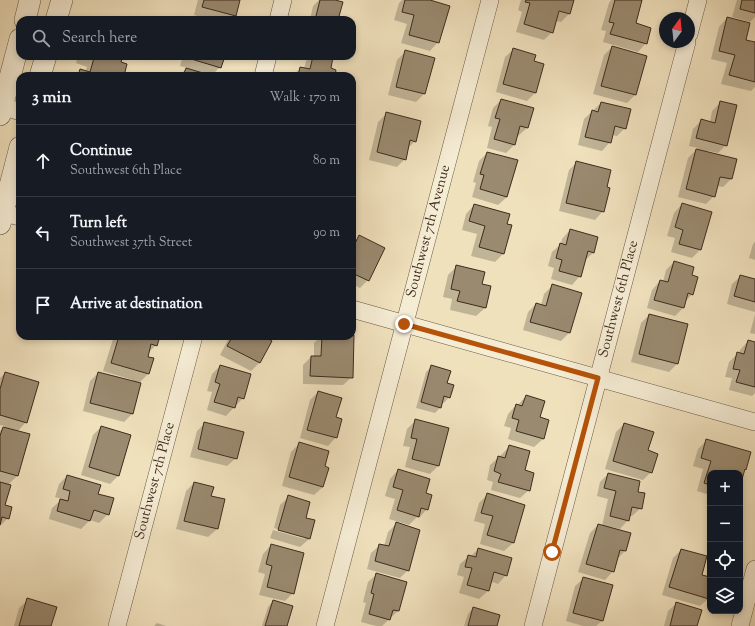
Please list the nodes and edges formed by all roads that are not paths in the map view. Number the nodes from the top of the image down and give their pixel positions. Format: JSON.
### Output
{"nodes":[{"id":1,"x":30,"y":0,"type":"edge"},
{"id":2,"x":62,"y":0,"type":"edge"},
{"id":3,"x":283,"y":0,"type":"edge"},
{"id":4,"x":490,"y":0,"type":"edge"},
{"id":5,"x":698,"y":0,"type":"edge"},
{"id":6,"x":695,"y":12,"type":"edge"},
{"id":7,"x":26,"y":16,"type":"edge"},
{"id":8,"x":57,"y":16,"type":"edge"},
{"id":9,"x":279,"y":16,"type":"edge"},
{"id":10,"x":685,"y":48,"type":"edge"},
{"id":11,"x":16,"y":59,"type":"edge"},
{"id":12,"x":45,"y":60,"type":"edge"},
{"id":13,"x":267,"y":60,"type":"edge"},
{"id":14,"x":41,"y":72,"type":"edge"},
{"id":15,"x":264,"y":72,"type":"edge"},
{"id":16,"x":6,"y":110,"type":"edge"},
{"id":17,"x":16,"y":171,"type":"edge"},
{"id":18,"x":8,"y":218,"type":"edge"},
{"id":19,"x":356,"y":310,"type":"edge"},
{"id":20,"x":404,"y":324,"type":"junction"},
{"id":21,"x":193,"y":340,"type":"edge"},
{"id":22,"x":598,"y":378,"type":"junction"},
{"id":23,"x":755,"y":422,"type":"edge"},
{"id":24,"x":755,"y":569,"type":"edge"},
{"id":25,"x":117,"y":626,"type":"edge"},
{"id":26,"x":325,"y":626,"type":"edge"},
{"id":27,"x":533,"y":626,"type":"edge"},
{"id":28,"x":740,"y":626,"type":"edge"}],
"edges":[{"from":1,"to":7,"type":"street"},
{"from":2,"to":8,"type":"street"},
{"from":3,"to":9,"type":"street"},
{"from":4,"to":20,"type":"street","name":"Southwest 7th Avenue"},
{"from":5,"to":6,"type":"street"},
{"from":10,"to":22,"type":"street","name":"Southwest 6th Place"},
{"from":11,"to":16,"type":"street"},
{"from":12,"to":14,"type":"street"},
{"from":13,"to":15,"type":"street"},
{"from":17,"to":18,"type":"street"},
{"from":19,"to":20,"type":"street"},
{"from":20,"to":22,"type":"street"},
{"from":20,"to":26,"type":"street","name":"Southwest 7th Avenue"},
{"from":21,"to":25,"type":"street","name":"Southwest 7th Place"},
{"from":22,"to":23,"type":"street"},
{"from":22,"to":27,"type":"street","name":"Southwest 6th Place"},
{"from":24,"to":28,"type":"street"}]}
